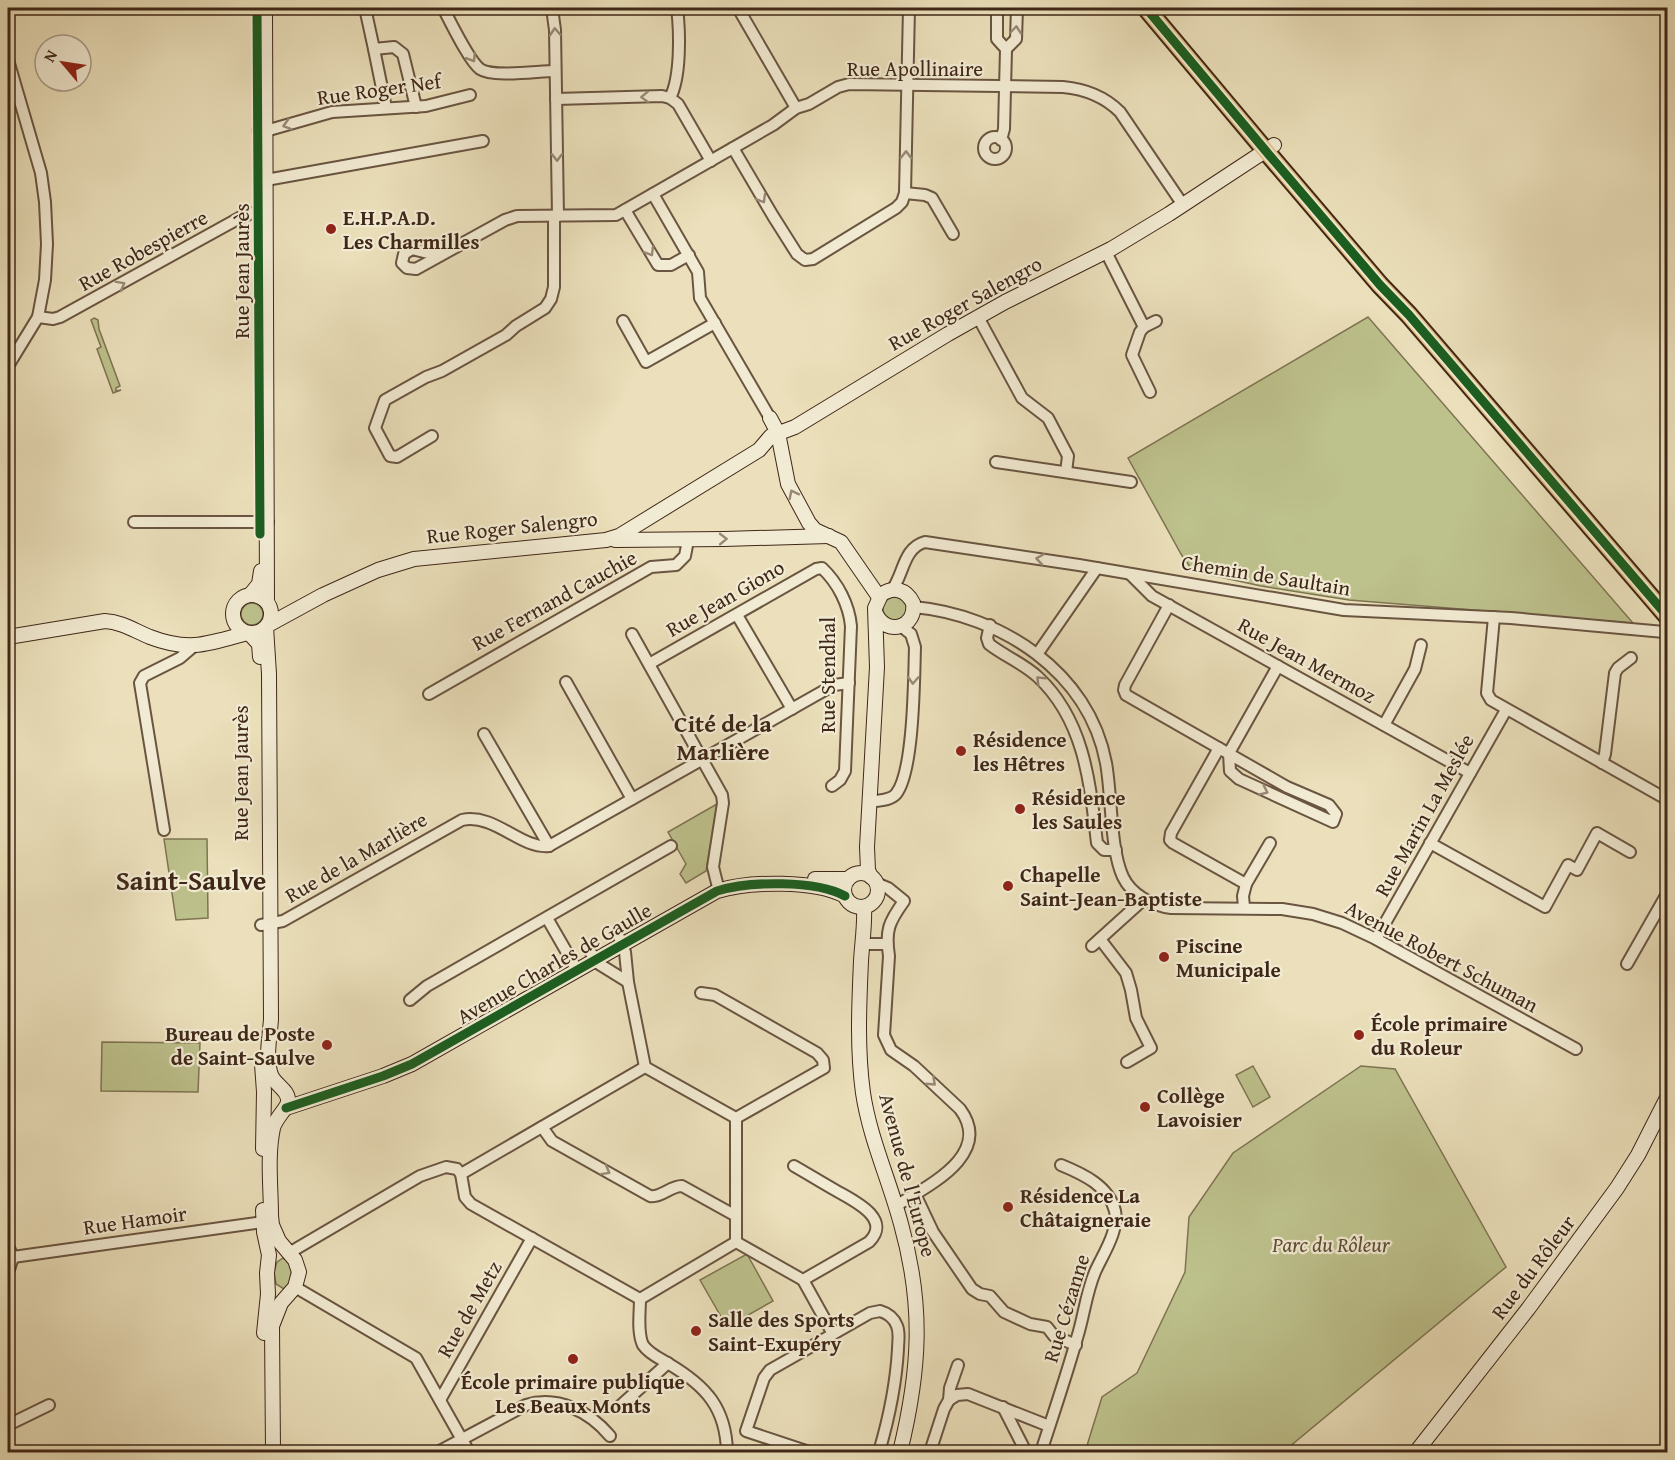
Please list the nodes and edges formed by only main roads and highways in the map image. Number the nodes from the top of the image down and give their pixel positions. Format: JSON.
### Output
{"nodes":[{"id":1,"x":1146,"y":8,"type":"edge"},
{"id":2,"x":1666,"y":624,"type":"edge"}],
"edges":[{"from":1,"to":2,"type":"main road"}]}
